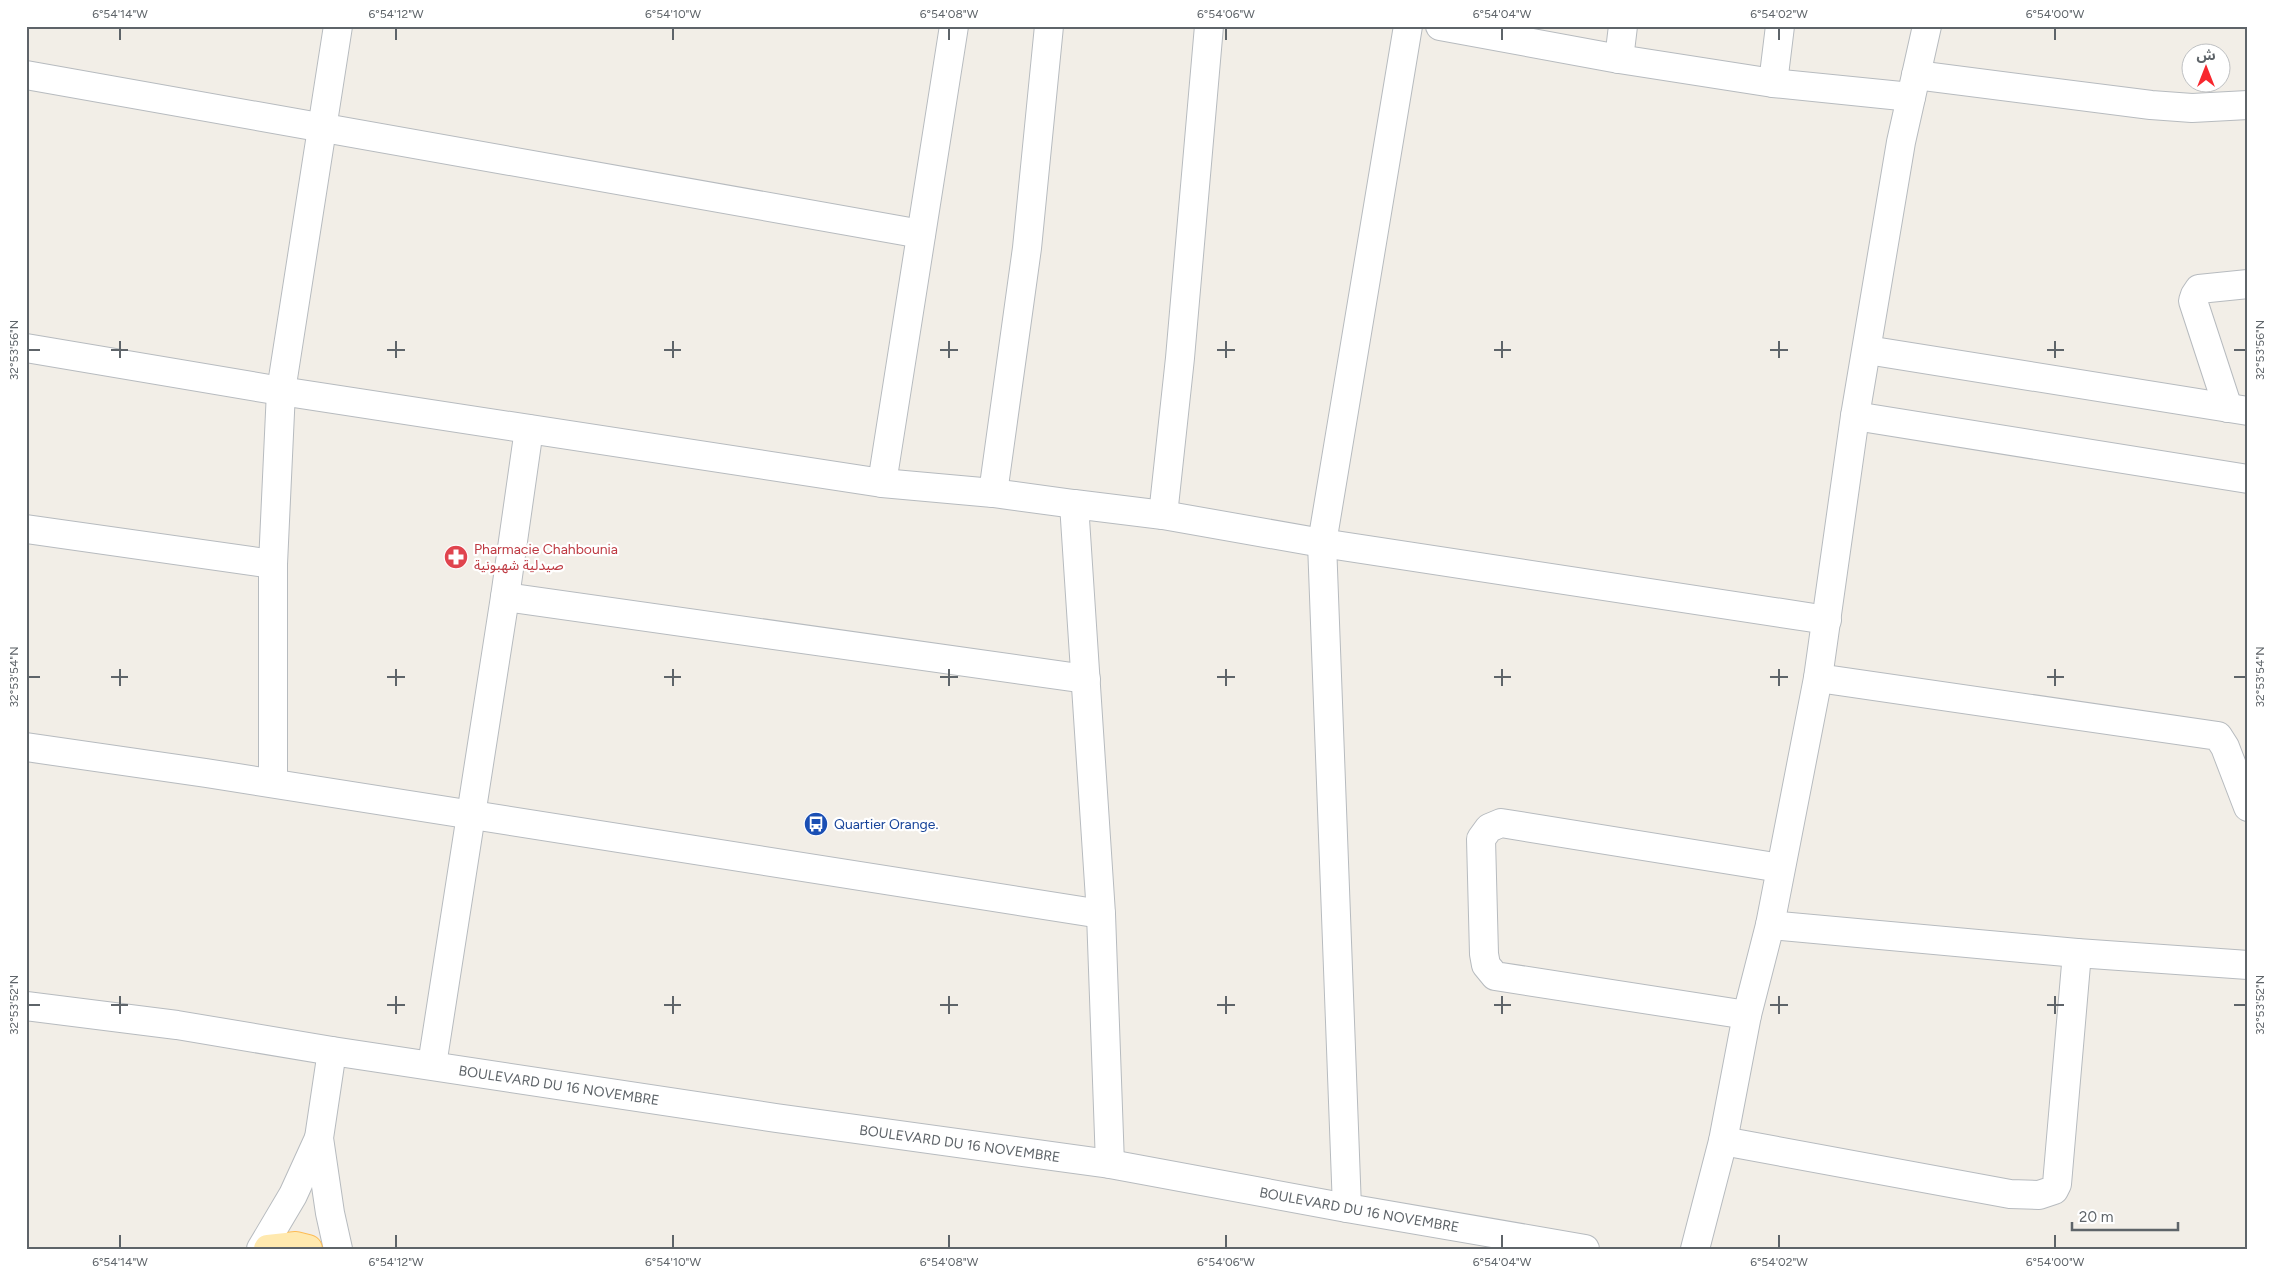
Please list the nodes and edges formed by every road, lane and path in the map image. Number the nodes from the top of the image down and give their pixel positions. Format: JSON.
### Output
{"nodes":[{"id":1,"x":338,"y":26,"type":"edge"},
{"id":2,"x":954,"y":26,"type":"edge"},
{"id":3,"x":1049,"y":26,"type":"edge"},
{"id":4,"x":1209,"y":26,"type":"edge"},
{"id":5,"x":1408,"y":26,"type":"edge"},
{"id":6,"x":1623,"y":26,"type":"edge"},
{"id":7,"x":1780,"y":26,"type":"edge"},
{"id":8,"x":1927,"y":26,"type":"edge"},
{"id":9,"x":1453,"y":27,"type":"edge"},
{"id":10,"x":1619,"y":59,"type":"junction"},
{"id":11,"x":26,"y":75,"type":"edge"},
{"id":12,"x":1773,"y":84,"type":"junction"},
{"id":13,"x":1914,"y":86,"type":"junction"},
{"id":14,"x":2248,"y":105,"type":"edge"},
{"id":15,"x":323,"y":129,"type":"junction"},
{"id":16,"x":921,"y":234,"type":"junction"},
{"id":17,"x":2248,"y":284,"type":"edge"},
{"id":18,"x":26,"y":348,"type":"edge"},
{"id":19,"x":1867,"y":350,"type":"junction"},
{"id":20,"x":281,"y":392,"type":"junction"},
{"id":21,"x":2238,"y":410,"type":"edge"},
{"id":22,"x":1855,"y":416,"type":"junction"},
{"id":23,"x":529,"y":429,"type":"junction"},
{"id":24,"x":2248,"y":479,"type":"edge"},
{"id":25,"x":882,"y":484,"type":"junction"},
{"id":26,"x":993,"y":493,"type":"junction"},
{"id":27,"x":1074,"y":504,"type":"junction"},
{"id":28,"x":1163,"y":515,"type":"junction"},
{"id":29,"x":26,"y":528,"type":"edge"},
{"id":30,"x":1322,"y":542,"type":"junction"},
{"id":31,"x":273,"y":564,"type":"junction"},
{"id":32,"x":505,"y":597,"type":"junction"},
{"id":33,"x":1827,"y":620,"type":"junction"},
{"id":34,"x":1818,"y":678,"type":"junction"},
{"id":35,"x":1086,"y":679,"type":"junction"},
{"id":36,"x":26,"y":747,"type":"edge"},
{"id":37,"x":273,"y":783,"type":"junction"},
{"id":38,"x":2248,"y":807,"type":"edge"},
{"id":39,"x":471,"y":814,"type":"junction"},
{"id":40,"x":1780,"y":868,"type":"junction"},
{"id":41,"x":1101,"y":914,"type":"junction"},
{"id":42,"x":1770,"y":925,"type":"junction"},
{"id":43,"x":2077,"y":953,"type":"junction"},
{"id":44,"x":2248,"y":965,"type":"edge"},
{"id":45,"x":26,"y":1006,"type":"edge"},
{"id":46,"x":1747,"y":1014,"type":"junction"},
{"id":47,"x":332,"y":1051,"type":"junction"},
{"id":48,"x":432,"y":1065,"type":"junction"},
{"id":49,"x":319,"y":1138,"type":"junction"},
{"id":50,"x":1723,"y":1141,"type":"junction"},
{"id":51,"x":1110,"y":1164,"type":"junction"},
{"id":52,"x":1347,"y":1208,"type":"junction"},
{"id":53,"x":261,"y":1249,"type":"edge"},
{"id":54,"x":268,"y":1249,"type":"edge"},
{"id":55,"x":308,"y":1249,"type":"edge"},
{"id":56,"x":338,"y":1249,"type":"edge"},
{"id":57,"x":1585,"y":1249,"type":"edge"},
{"id":58,"x":1695,"y":1249,"type":"edge"}],
"edges":[{"from":1,"to":15,"type":"street"},
{"from":2,"to":16,"type":"street"},
{"from":3,"to":26,"type":"street"},
{"from":4,"to":28,"type":"street"},
{"from":5,"to":30,"type":"street"},
{"from":6,"to":10,"type":"street"},
{"from":7,"to":12,"type":"street"},
{"from":8,"to":13,"type":"street"},
{"from":9,"to":10,"type":"street"},
{"from":10,"to":12,"type":"street"},
{"from":11,"to":15,"type":"street"},
{"from":12,"to":13,"type":"street"},
{"from":13,"to":14,"type":"street"},
{"from":13,"to":19,"type":"street"},
{"from":15,"to":16,"type":"street"},
{"from":15,"to":20,"type":"street"},
{"from":16,"to":25,"type":"street"},
{"from":17,"to":21,"type":"street"},
{"from":18,"to":20,"type":"street"},
{"from":19,"to":21,"type":"street"},
{"from":19,"to":22,"type":"street"},
{"from":20,"to":23,"type":"street"},
{"from":20,"to":31,"type":"street"},
{"from":22,"to":24,"type":"street"},
{"from":22,"to":33,"type":"street"},
{"from":23,"to":25,"type":"street"},
{"from":23,"to":32,"type":"street"},
{"from":25,"to":26,"type":"street"},
{"from":26,"to":27,"type":"street"},
{"from":27,"to":28,"type":"street"},
{"from":27,"to":35,"type":"street"},
{"from":28,"to":30,"type":"street"},
{"from":29,"to":31,"type":"street"},
{"from":30,"to":33,"type":"street"},
{"from":30,"to":52,"type":"street"},
{"from":31,"to":37,"type":"street"},
{"from":32,"to":35,"type":"street"},
{"from":32,"to":39,"type":"street"},
{"from":33,"to":34,"type":"street"},
{"from":34,"to":38,"type":"street"},
{"from":34,"to":40,"type":"street"},
{"from":35,"to":41,"type":"street"},
{"from":36,"to":37,"type":"street"},
{"from":37,"to":39,"type":"street"},
{"from":39,"to":41,"type":"street"},
{"from":39,"to":48,"type":"street"},
{"from":40,"to":42,"type":"street"},
{"from":40,"to":46,"type":"street"},
{"from":41,"to":51,"type":"street"},
{"from":42,"to":43,"type":"street"},
{"from":42,"to":46,"type":"street"},
{"from":43,"to":44,"type":"street"},
{"from":43,"to":50,"type":"street"},
{"from":45,"to":47,"type":"street","name":"BOULEVARD DU 16 NOVEMBRE"},
{"from":46,"to":50,"type":"street"},
{"from":47,"to":48,"type":"street","name":"BOULEVARD DU 16 NOVEMBRE"},
{"from":47,"to":49,"type":"street"},
{"from":48,"to":51,"type":"street","name":"BOULEVARD DU 16 NOVEMBRE"},
{"from":49,"to":53,"type":"street"},
{"from":49,"to":56,"type":"street"},
{"from":50,"to":58,"type":"street"},
{"from":51,"to":52,"type":"street","name":"BOULEVARD DU 16 NOVEMBRE"},
{"from":52,"to":57,"type":"street","name":"BOULEVARD DU 16 NOVEMBRE"},
{"from":54,"to":55,"type":"main road"}]}
